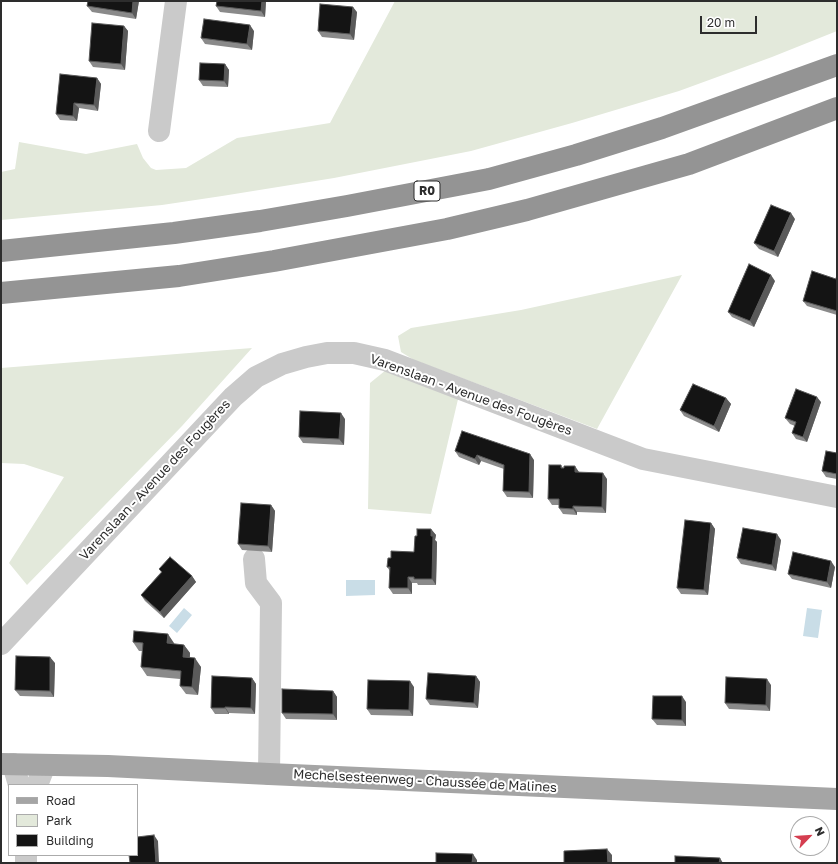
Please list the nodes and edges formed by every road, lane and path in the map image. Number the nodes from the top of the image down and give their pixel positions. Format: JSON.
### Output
{"nodes":[{"id":1,"x":176,"y":1,"type":"edge"},
{"id":2,"x":837,"y":65,"type":"edge"},
{"id":3,"x":837,"y":108,"type":"edge"},
{"id":4,"x":159,"y":131,"type":"dead end"},
{"id":5,"x":1,"y":251,"type":"edge"},
{"id":6,"x":1,"y":294,"type":"edge"},
{"id":7,"x":837,"y":497,"type":"edge"},
{"id":8,"x":254,"y":559,"type":"dead end"},
{"id":9,"x":1,"y":644,"type":"edge"},
{"id":10,"x":7,"y":764,"type":"edge"},
{"id":11,"x":269,"y":774,"type":"junction"},
{"id":12,"x":41,"y":775,"type":"edge"},
{"id":13,"x":18,"y":784,"type":"edge"},
{"id":14,"x":837,"y":799,"type":"edge"}],
"edges":[{"from":1,"to":4,"type":"street"},
{"from":2,"to":5,"type":"highway","number":"R0"},
{"from":3,"to":6,"type":"highway"},
{"from":7,"to":9,"type":"street","name":"Varenslaan - Avenue des Fougères"},
{"from":8,"to":11,"type":"street"},
{"from":10,"to":12,"type":"main road","name":"Mechelsesteenweg - Chaussée de Malines"},
{"from":10,"to":13,"type":"street"},
{"from":11,"to":12,"type":"main road","name":"Mechelsesteenweg - Chaussée de Malines"},
{"from":11,"to":14,"type":"main road","name":"Mechelsesteenweg - Chaussée de Malines"}]}
